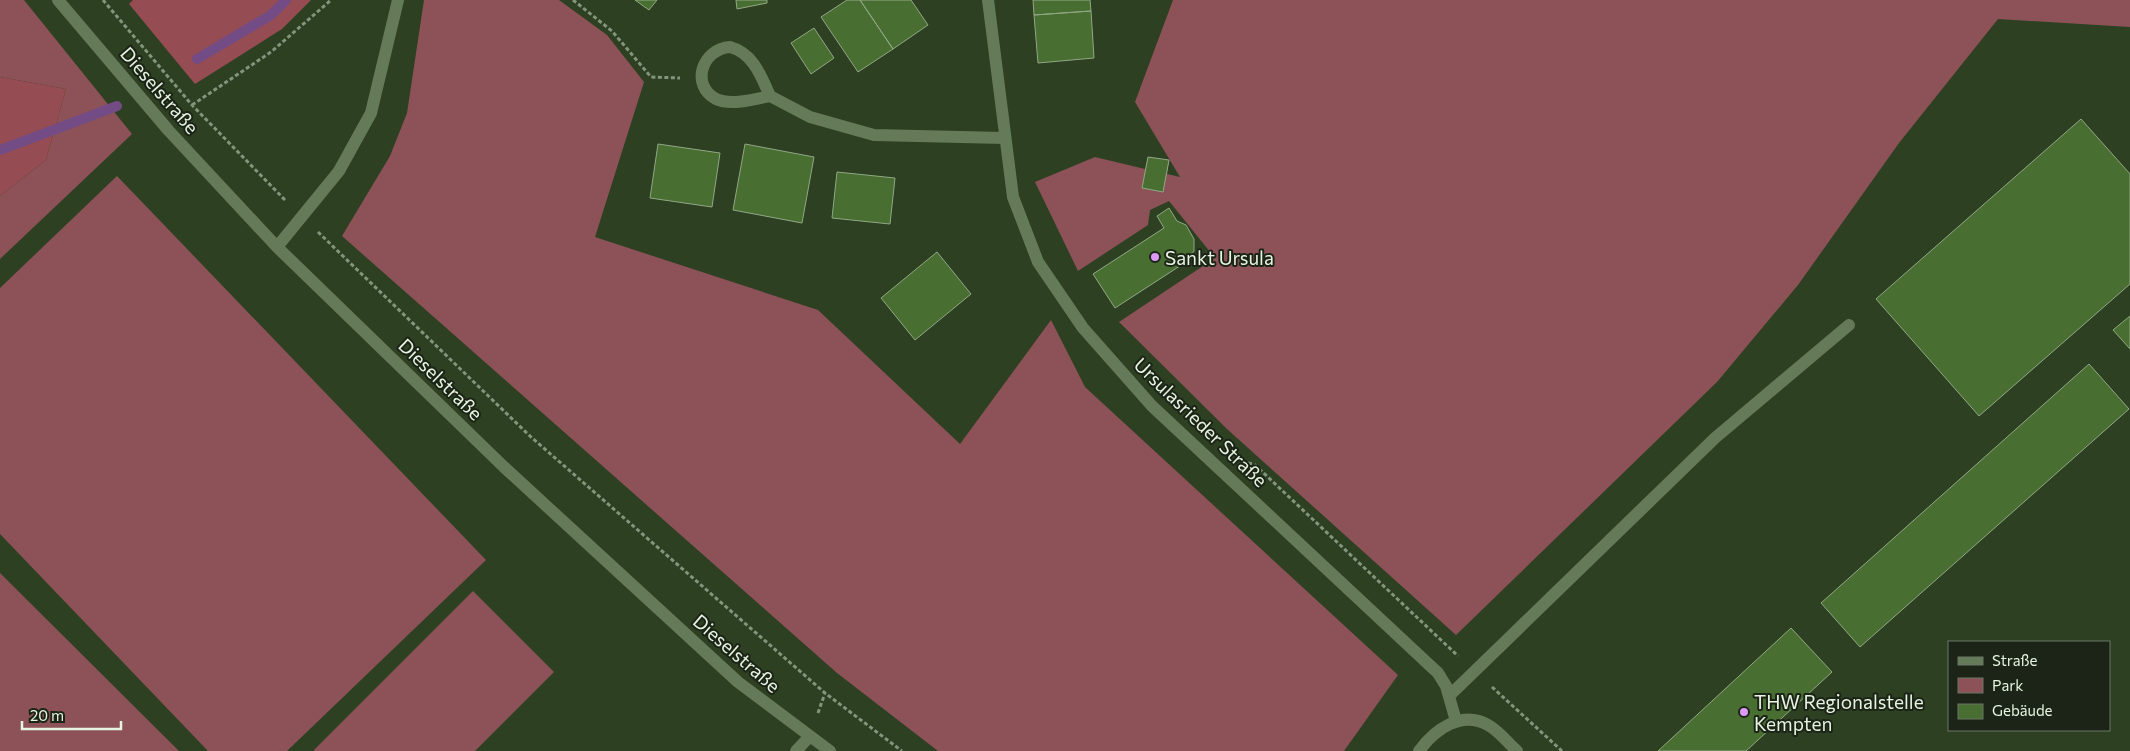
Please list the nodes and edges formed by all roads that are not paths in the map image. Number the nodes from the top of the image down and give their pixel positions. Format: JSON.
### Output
{"nodes":[{"id":1,"x":58,"y":0,"type":"edge"},
{"id":2,"x":398,"y":0,"type":"edge"},
{"id":3,"x":988,"y":0,"type":"edge"},
{"id":4,"x":770,"y":96,"type":"junction"},
{"id":5,"x":1004,"y":138,"type":"junction"},
{"id":6,"x":277,"y":247,"type":"junction"},
{"id":7,"x":1849,"y":325,"type":"dead end"},
{"id":8,"x":1449,"y":696,"type":"junction"},
{"id":9,"x":1456,"y":721,"type":"junction"},
{"id":10,"x":810,"y":736,"type":"junction"},
{"id":11,"x":796,"y":751,"type":"edge"},
{"id":12,"x":830,"y":751,"type":"edge"},
{"id":13,"x":1419,"y":751,"type":"edge"},
{"id":14,"x":1517,"y":751,"type":"edge"}],
"edges":[{"from":1,"to":6,"type":"street","name":"Dieselstraße"},
{"from":2,"to":6,"type":"street"},
{"from":3,"to":5,"type":"street","name":"Ursulasrieder Straße"},
{"from":4,"to":4,"type":"street"},
{"from":4,"to":5,"type":"street"},
{"from":5,"to":8,"type":"street","name":"Ursulasrieder Straße"},
{"from":6,"to":10,"type":"street","name":"Dieselstraße"},
{"from":7,"to":8,"type":"street"},
{"from":8,"to":9,"type":"street","name":"Ursulasrieder Straße"},
{"from":9,"to":13,"type":"street"},
{"from":9,"to":14,"type":"street"},
{"from":10,"to":11,"type":"street"},
{"from":10,"to":12,"type":"street","name":"Dieselstraße"}]}
